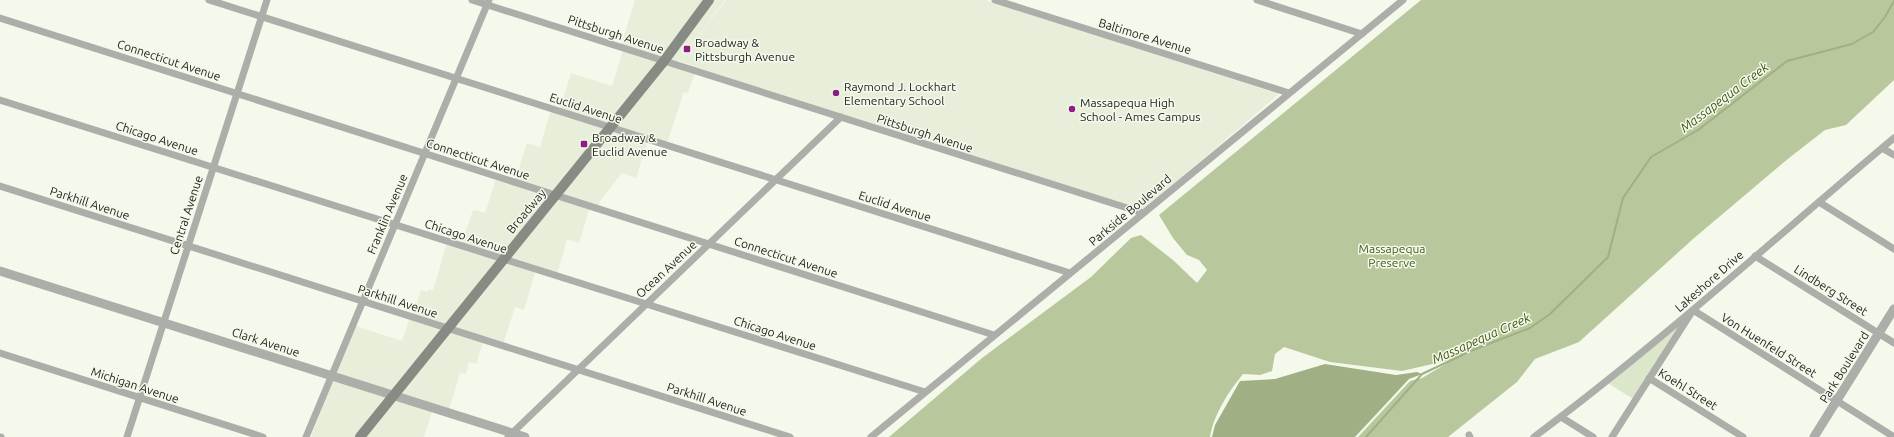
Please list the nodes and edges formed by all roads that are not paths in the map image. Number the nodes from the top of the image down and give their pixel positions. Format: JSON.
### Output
{"nodes":[{"id":1,"x":209,"y":0,"type":"edge"},
{"id":2,"x":267,"y":0,"type":"edge"},
{"id":3,"x":472,"y":0,"type":"edge"},
{"id":4,"x":709,"y":0,"type":"edge"},
{"id":5,"x":995,"y":0,"type":"edge"},
{"id":6,"x":1257,"y":0,"type":"edge"},
{"id":7,"x":1403,"y":0,"type":"edge"},
{"id":8,"x":488,"y":2,"type":"edge"},
{"id":9,"x":261,"y":16,"type":"junction"},
{"id":10,"x":0,"y":18,"type":"edge"},
{"id":11,"x":1362,"y":34,"type":"junction"},
{"id":12,"x":664,"y":61,"type":"junction"},
{"id":13,"x":456,"y":78,"type":"junction"},
{"id":14,"x":1289,"y":92,"type":"junction"},
{"id":15,"x":237,"y":94,"type":"junction"},
{"id":16,"x":0,"y":100,"type":"edge"},
{"id":17,"x":841,"y":117,"type":"junction"},
{"id":18,"x":610,"y":127,"type":"junction"},
{"id":19,"x":1894,"y":138,"type":"edge"},
{"id":20,"x":1882,"y":148,"type":"junction"},
{"id":21,"x":425,"y":154,"type":"junction"},
{"id":22,"x":1894,"y":155,"type":"edge"},
{"id":23,"x":213,"y":167,"type":"junction"},
{"id":24,"x":776,"y":180,"type":"junction"},
{"id":25,"x":0,"y":186,"type":"edge"},
{"id":26,"x":556,"y":196,"type":"junction"},
{"id":27,"x":1819,"y":202,"type":"junction"},
{"id":28,"x":1143,"y":213,"type":"junction"},
{"id":29,"x":395,"y":225,"type":"junction"},
{"id":30,"x":709,"y":244,"type":"junction"},
{"id":31,"x":188,"y":246,"type":"junction"},
{"id":32,"x":1894,"y":249,"type":"edge"},
{"id":33,"x":1755,"y":256,"type":"junction"},
{"id":34,"x":502,"y":260,"type":"junction"},
{"id":35,"x":0,"y":271,"type":"edge"},
{"id":36,"x":1070,"y":273,"type":"junction"},
{"id":37,"x":363,"y":301,"type":"junction"},
{"id":38,"x":645,"y":304,"type":"junction"},
{"id":39,"x":1894,"y":309,"type":"edge"},
{"id":40,"x":1693,"y":310,"type":"junction"},
{"id":41,"x":164,"y":322,"type":"junction"},
{"id":42,"x":447,"y":328,"type":"junction"},
{"id":43,"x":1879,"y":333,"type":"junction"},
{"id":44,"x":994,"y":335,"type":"junction"},
{"id":45,"x":1894,"y":343,"type":"edge"},
{"id":46,"x":0,"y":353,"type":"edge"},
{"id":47,"x":578,"y":370,"type":"junction"},
{"id":48,"x":332,"y":375,"type":"junction"},
{"id":49,"x":1649,"y":378,"type":"junction"},
{"id":50,"x":925,"y":392,"type":"junction"},
{"id":51,"x":394,"y":394,"type":"junction"},
{"id":52,"x":140,"y":398,"type":"junction"},
{"id":53,"x":1837,"y":401,"type":"junction"},
{"id":54,"x":1561,"y":417,"type":"junction"},
{"id":55,"x":510,"y":435,"type":"edge"},
{"id":56,"x":127,"y":437,"type":"edge"},
{"id":57,"x":263,"y":437,"type":"edge"},
{"id":58,"x":306,"y":437,"type":"edge"},
{"id":59,"x":360,"y":437,"type":"edge"},
{"id":60,"x":525,"y":437,"type":"edge"},
{"id":61,"x":790,"y":437,"type":"edge"},
{"id":62,"x":870,"y":437,"type":"edge"},
{"id":63,"x":1534,"y":437,"type":"edge"},
{"id":64,"x":1593,"y":437,"type":"edge"},
{"id":65,"x":1612,"y":437,"type":"edge"},
{"id":66,"x":1743,"y":437,"type":"edge"},
{"id":67,"x":1814,"y":437,"type":"edge"},
{"id":68,"x":1894,"y":437,"type":"edge"}],
"edges":[{"from":1,"to":9,"type":"street","name":"Euclid Avenue"},
{"from":2,"to":9,"type":"street","name":"Central Avenue"},
{"from":3,"to":8,"type":"street","name":"Pittsburgh Avenue"},
{"from":4,"to":12,"type":"main road","name":"Broadway"},
{"from":5,"to":14,"type":"street","name":"Baltimore Avenue"},
{"from":6,"to":11,"type":"street"},
{"from":7,"to":11,"type":"street","name":"Parkside Boulevard"},
{"from":8,"to":12,"type":"street","name":"Pittsburgh Avenue"},
{"from":8,"to":13,"type":"street","name":"Franklin Avenue"},
{"from":9,"to":13,"type":"street","name":"Euclid Avenue"},
{"from":9,"to":15,"type":"street","name":"Central Avenue"},
{"from":10,"to":15,"type":"street","name":"Connecticut Avenue"},
{"from":11,"to":14,"type":"street","name":"Parkside Boulevard"},
{"from":12,"to":17,"type":"street","name":"Pittsburgh Avenue"},
{"from":12,"to":18,"type":"main road","name":"Broadway"},
{"from":13,"to":18,"type":"street","name":"Euclid Avenue"},
{"from":13,"to":21,"type":"street","name":"Franklin Avenue"},
{"from":14,"to":28,"type":"street","name":"Parkside Boulevard"},
{"from":15,"to":21,"type":"street","name":"Connecticut Avenue"},
{"from":15,"to":23,"type":"street","name":"Central Avenue"},
{"from":16,"to":23,"type":"street","name":"Chicago Avenue"},
{"from":17,"to":24,"type":"street","name":"Ocean Avenue"},
{"from":17,"to":28,"type":"street","name":"Pittsburgh Avenue"},
{"from":18,"to":24,"type":"street","name":"Euclid Avenue"},
{"from":18,"to":26,"type":"main road","name":"Broadway"},
{"from":19,"to":20,"type":"street","name":"Lakeshore Drive"},
{"from":20,"to":22,"type":"street"},
{"from":20,"to":27,"type":"street","name":"Lakeshore Drive"},
{"from":21,"to":26,"type":"street","name":"Connecticut Avenue"},
{"from":21,"to":29,"type":"street","name":"Franklin Avenue"},
{"from":23,"to":29,"type":"street","name":"Chicago Avenue"},
{"from":23,"to":31,"type":"street","name":"Central Avenue"},
{"from":24,"to":30,"type":"street","name":"Ocean Avenue"},
{"from":24,"to":36,"type":"street","name":"Euclid Avenue"},
{"from":25,"to":31,"type":"street","name":"Parkhill Avenue"},
{"from":26,"to":30,"type":"street","name":"Connecticut Avenue"},
{"from":26,"to":34,"type":"main road","name":"Broadway"},
{"from":27,"to":32,"type":"street"},
{"from":27,"to":33,"type":"street","name":"Lakeshore Drive"},
{"from":28,"to":36,"type":"street","name":"Parkside Boulevard"},
{"from":29,"to":34,"type":"street","name":"Chicago Avenue"},
{"from":29,"to":37,"type":"street","name":"Franklin Avenue"},
{"from":30,"to":38,"type":"street","name":"Ocean Avenue"},
{"from":30,"to":44,"type":"street","name":"Connecticut Avenue"},
{"from":31,"to":37,"type":"street","name":"Parkhill Avenue"},
{"from":31,"to":41,"type":"street","name":"Central Avenue"},
{"from":33,"to":40,"type":"street","name":"Lakeshore Drive"},
{"from":33,"to":43,"type":"street","name":"Lindberg Street"},
{"from":34,"to":38,"type":"street","name":"Chicago Avenue"},
{"from":34,"to":42,"type":"main road","name":"Broadway"},
{"from":35,"to":41,"type":"street","name":"Clark Avenue"},
{"from":36,"to":44,"type":"street","name":"Parkside Boulevard"},
{"from":37,"to":42,"type":"street","name":"Parkhill Avenue"},
{"from":37,"to":48,"type":"street","name":"Franklin Avenue"},
{"from":38,"to":47,"type":"street","name":"Ocean Avenue"},
{"from":38,"to":50,"type":"street","name":"Chicago Avenue"},
{"from":39,"to":43,"type":"street","name":"Park Boulevard"},
{"from":40,"to":49,"type":"street","name":"Koehl Street"},
{"from":40,"to":53,"type":"street","name":"Von Huenfeld Street"},
{"from":40,"to":54,"type":"street","name":"Lakeshore Drive"},
{"from":41,"to":48,"type":"street","name":"Clark Avenue"},
{"from":41,"to":52,"type":"street","name":"Central Avenue"},
{"from":42,"to":47,"type":"street","name":"Parkhill Avenue"},
{"from":42,"to":51,"type":"main road","name":"Broadway"},
{"from":43,"to":45,"type":"street","name":"Lindberg Street"},
{"from":43,"to":53,"type":"street","name":"Park Boulevard"},
{"from":44,"to":50,"type":"street","name":"Parkside Boulevard"},
{"from":46,"to":52,"type":"street","name":"Michigan Avenue"},
{"from":47,"to":55,"type":"street","name":"Ocean Avenue"},
{"from":47,"to":61,"type":"street","name":"Parkhill Avenue"},
{"from":48,"to":51,"type":"street","name":"Clark Avenue"},
{"from":48,"to":58,"type":"street","name":"Franklin Avenue"},
{"from":49,"to":65,"type":"street"},
{"from":49,"to":66,"type":"street","name":"Koehl Street"},
{"from":50,"to":62,"type":"street","name":"Parkside Boulevard"},
{"from":51,"to":55,"type":"street","name":"Clark Avenue"},
{"from":51,"to":59,"type":"main road","name":"Broadway"},
{"from":52,"to":56,"type":"street","name":"Central Avenue"},
{"from":52,"to":57,"type":"street","name":"Michigan Avenue"},
{"from":53,"to":67,"type":"street","name":"Park Boulevard"},
{"from":53,"to":68,"type":"street","name":"Von Huenfeld Street"},
{"from":54,"to":63,"type":"street","name":"Lakeshore Drive"},
{"from":54,"to":64,"type":"street"},
{"from":55,"to":60,"type":"street","name":"Clark Avenue"}]}
